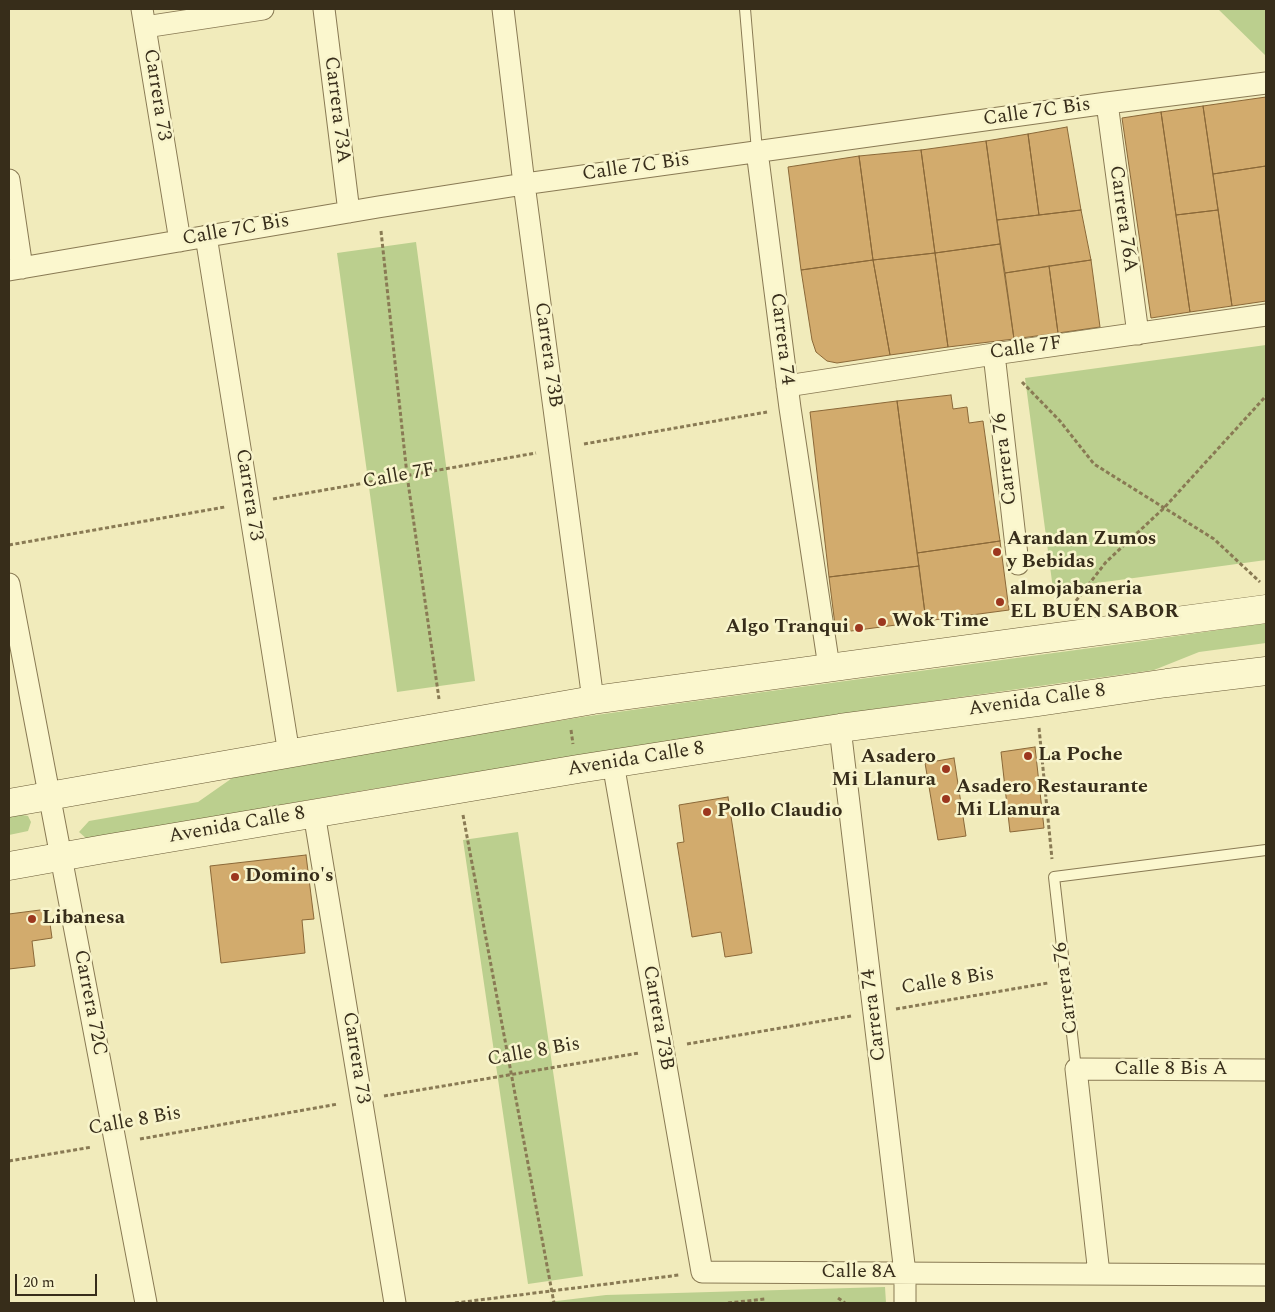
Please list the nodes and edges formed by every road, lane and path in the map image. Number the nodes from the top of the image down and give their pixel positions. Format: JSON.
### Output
{"nodes":[{"id":1,"x":263,"y":9,"type":"edge"},
{"id":2,"x":324,"y":9,"type":"edge"},
{"id":3,"x":503,"y":9,"type":"edge"},
{"id":4,"x":745,"y":9,"type":"edge"},
{"id":5,"x":143,"y":18,"type":"edge"},
{"id":6,"x":1266,"y":83,"type":"edge"},
{"id":7,"x":1106,"y":103,"type":"junction"},
{"id":8,"x":757,"y":151,"type":"junction"},
{"id":9,"x":9,"y":180,"type":"edge"},
{"id":10,"x":524,"y":184,"type":"junction"},
{"id":11,"x":378,"y":206,"type":"junction"},
{"id":12,"x":349,"y":212,"type":"junction"},
{"id":13,"x":206,"y":236,"type":"junction"},
{"id":14,"x":180,"y":240,"type":"junction"},
{"id":15,"x":15,"y":269,"type":"edge"},
{"id":16,"x":1266,"y":315,"type":"edge"},
{"id":17,"x":1138,"y":334,"type":"junction"},
{"id":18,"x":994,"y":354,"type":"junction"},
{"id":19,"x":787,"y":386,"type":"junction"},
{"id":20,"x":1266,"y":396,"type":"edge"},
{"id":21,"x":790,"y":408,"type":"junction"},
{"id":22,"x":559,"y":448,"type":"junction"},
{"id":23,"x":407,"y":475,"type":"junction"},
{"id":24,"x":249,"y":503,"type":"junction"},
{"id":25,"x":1164,"y":508,"type":"junction"},
{"id":26,"x":9,"y":545,"type":"edge"},
{"id":27,"x":1018,"y":564,"type":"dead end"},
{"id":28,"x":9,"y":584,"type":"edge"},
{"id":29,"x":1266,"y":588,"type":"edge"},
{"id":30,"x":1070,"y":609,"type":"dead end"},
{"id":31,"x":1266,"y":610,"type":"edge"},
{"id":32,"x":829,"y":667,"type":"junction"},
{"id":33,"x":1266,"y":671,"type":"edge"},
{"id":34,"x":593,"y":700,"type":"junction"},
{"id":35,"x":1037,"y":702,"type":"junction"},
{"id":36,"x":566,"y":705,"type":"junction"},
{"id":37,"x":440,"y":707,"type":"dead end"},
{"id":38,"x":840,"y":728,"type":"junction"},
{"id":39,"x":289,"y":754,"type":"junction"},
{"id":40,"x":612,"y":763,"type":"junction"},
{"id":41,"x":578,"y":769,"type":"junction"},
{"id":42,"x":50,"y":795,"type":"junction"},
{"id":43,"x":9,"y":803,"type":"edge"},
{"id":44,"x":314,"y":813,"type":"junction"},
{"id":45,"x":463,"y":815,"type":"dead end"},
{"id":46,"x":1266,"y":850,"type":"edge"},
{"id":47,"x":61,"y":856,"type":"junction"},
{"id":48,"x":9,"y":866,"type":"edge"},
{"id":49,"x":1054,"y":877,"type":"junction"},
{"id":50,"x":1066,"y":980,"type":"junction"},
{"id":51,"x":875,"y":1012,"type":"junction"},
{"id":52,"x":663,"y":1048,"type":"junction"},
{"id":53,"x":1076,"y":1069,"type":"junction"},
{"id":54,"x":1266,"y":1070,"type":"edge"},
{"id":55,"x":511,"y":1075,"type":"junction"},
{"id":56,"x":362,"y":1100,"type":"junction"},
{"id":57,"x":116,"y":1143,"type":"junction"},
{"id":58,"x":9,"y":1161,"type":"edge"},
{"id":59,"x":702,"y":1272,"type":"junction"},
{"id":60,"x":905,"y":1273,"type":"junction"},
{"id":61,"x":1099,"y":1274,"type":"junction"},
{"id":62,"x":1266,"y":1275,"type":"edge"},
{"id":63,"x":552,"y":1291,"type":"junction"},
{"id":64,"x":146,"y":1303,"type":"edge"},
{"id":65,"x":395,"y":1303,"type":"edge"},
{"id":66,"x":455,"y":1303,"type":"edge"},
{"id":67,"x":554,"y":1303,"type":"edge"},
{"id":68,"x":905,"y":1303,"type":"edge"}],
"edges":[{"from":1,"to":5,"type":"street"},
{"from":2,"to":12,"type":"street","name":"Carrera 73A"},
{"from":3,"to":10,"type":"street","name":"Carrera 73B"},
{"from":4,"to":8,"type":"lane","name":"Carrera 74"},
{"from":5,"to":14,"type":"street","name":"Carrera 73"},
{"from":6,"to":7,"type":"street","name":"Calle 7C Bis"},
{"from":7,"to":8,"type":"street","name":"Calle 7C Bis"},
{"from":7,"to":17,"type":"street","name":"Carrera 76A"},
{"from":8,"to":10,"type":"street","name":"Calle 7C Bis"},
{"from":8,"to":19,"type":"street","name":"Carrera 74"},
{"from":9,"to":15,"type":"street"},
{"from":10,"to":11,"type":"street","name":"Calle 7C Bis"},
{"from":10,"to":22,"type":"street","name":"Carrera 73B"},
{"from":11,"to":12,"type":"street","name":"Calle 7C Bis"},
{"from":11,"to":23,"type":"path"},
{"from":12,"to":13,"type":"street","name":"Calle 7C Bis"},
{"from":13,"to":14,"type":"street","name":"Calle 7C Bis"},
{"from":13,"to":24,"type":"street","name":"Carrera 73"},
{"from":14,"to":15,"type":"street","name":"Calle 7C Bis"},
{"from":16,"to":17,"type":"street","name":"Calle 7F"},
{"from":17,"to":18,"type":"street","name":"Calle 7F"},
{"from":18,"to":19,"type":"street","name":"Calle 7F"},
{"from":18,"to":25,"type":"path"},
{"from":18,"to":27,"type":"street","name":"Carrera 76"},
{"from":19,"to":21,"type":"street","name":"Carrera 74"},
{"from":20,"to":25,"type":"path"},
{"from":21,"to":22,"type":"path","name":"Calle 7F"},
{"from":21,"to":32,"type":"street","name":"Carrera 74"},
{"from":22,"to":23,"type":"path","name":"Calle 7F"},
{"from":22,"to":34,"type":"street","name":"Carrera 73B"},
{"from":23,"to":24,"type":"path","name":"Calle 7F"},
{"from":23,"to":37,"type":"path"},
{"from":24,"to":26,"type":"path","name":"Calle 7F"},
{"from":24,"to":39,"type":"street","name":"Carrera 73"},
{"from":25,"to":29,"type":"path"},
{"from":25,"to":30,"type":"path"},
{"from":28,"to":42,"type":"street","name":"Carrera 72C"},
{"from":31,"to":32,"type":"street"},
{"from":32,"to":34,"type":"street"},
{"from":33,"to":35,"type":"street","name":"Avenida Calle 8"},
{"from":34,"to":36,"type":"street"},
{"from":35,"to":38,"type":"street","name":"Avenida Calle 8"},
{"from":35,"to":49,"type":"path"},
{"from":36,"to":39,"type":"street"},
{"from":36,"to":41,"type":"path"},
{"from":38,"to":40,"type":"street","name":"Avenida Calle 8"},
{"from":38,"to":51,"type":"street","name":"Carrera 74"},
{"from":39,"to":42,"type":"street"},
{"from":40,"to":41,"type":"street","name":"Avenida Calle 8"},
{"from":40,"to":52,"type":"street","name":"Carrera 73B"},
{"from":41,"to":44,"type":"street","name":"Avenida Calle 8"},
{"from":42,"to":43,"type":"street"},
{"from":42,"to":47,"type":"street","name":"Carrera 72C"},
{"from":44,"to":47,"type":"street","name":"Avenida Calle 8"},
{"from":44,"to":56,"type":"street","name":"Carrera 73"},
{"from":45,"to":55,"type":"path"},
{"from":46,"to":49,"type":"lane"},
{"from":47,"to":48,"type":"street","name":"Avenida Calle 8"},
{"from":47,"to":57,"type":"street","name":"Carrera 72C"},
{"from":49,"to":50,"type":"lane","name":"Carrera 76"},
{"from":50,"to":51,"type":"path","name":"Calle 8 Bis"},
{"from":50,"to":53,"type":"lane","name":"Carrera 76"},
{"from":51,"to":52,"type":"path","name":"Calle 8 Bis"},
{"from":51,"to":60,"type":"street","name":"Carrera 74"},
{"from":52,"to":55,"type":"path","name":"Calle 8 Bis"},
{"from":52,"to":59,"type":"street","name":"Carrera 73B"},
{"from":53,"to":54,"type":"street","name":"Calle 8 Bis A"},
{"from":53,"to":61,"type":"street","name":"Carrera 76"},
{"from":55,"to":56,"type":"path","name":"Calle 8 Bis"},
{"from":55,"to":63,"type":"path"},
{"from":56,"to":57,"type":"path","name":"Calle 8 Bis"},
{"from":56,"to":65,"type":"street","name":"Carrera 73"},
{"from":57,"to":58,"type":"path","name":"Calle 8 Bis"},
{"from":57,"to":64,"type":"street","name":"Carrera 72C"},
{"from":59,"to":60,"type":"street","name":"Calle 8A"},
{"from":59,"to":63,"type":"path"},
{"from":60,"to":61,"type":"street","name":"Calle 8A"},
{"from":60,"to":68,"type":"street","name":"Carrera 74"},
{"from":61,"to":62,"type":"street","name":"Calle 8A"},
{"from":63,"to":66,"type":"path"},
{"from":63,"to":67,"type":"path"}]}
